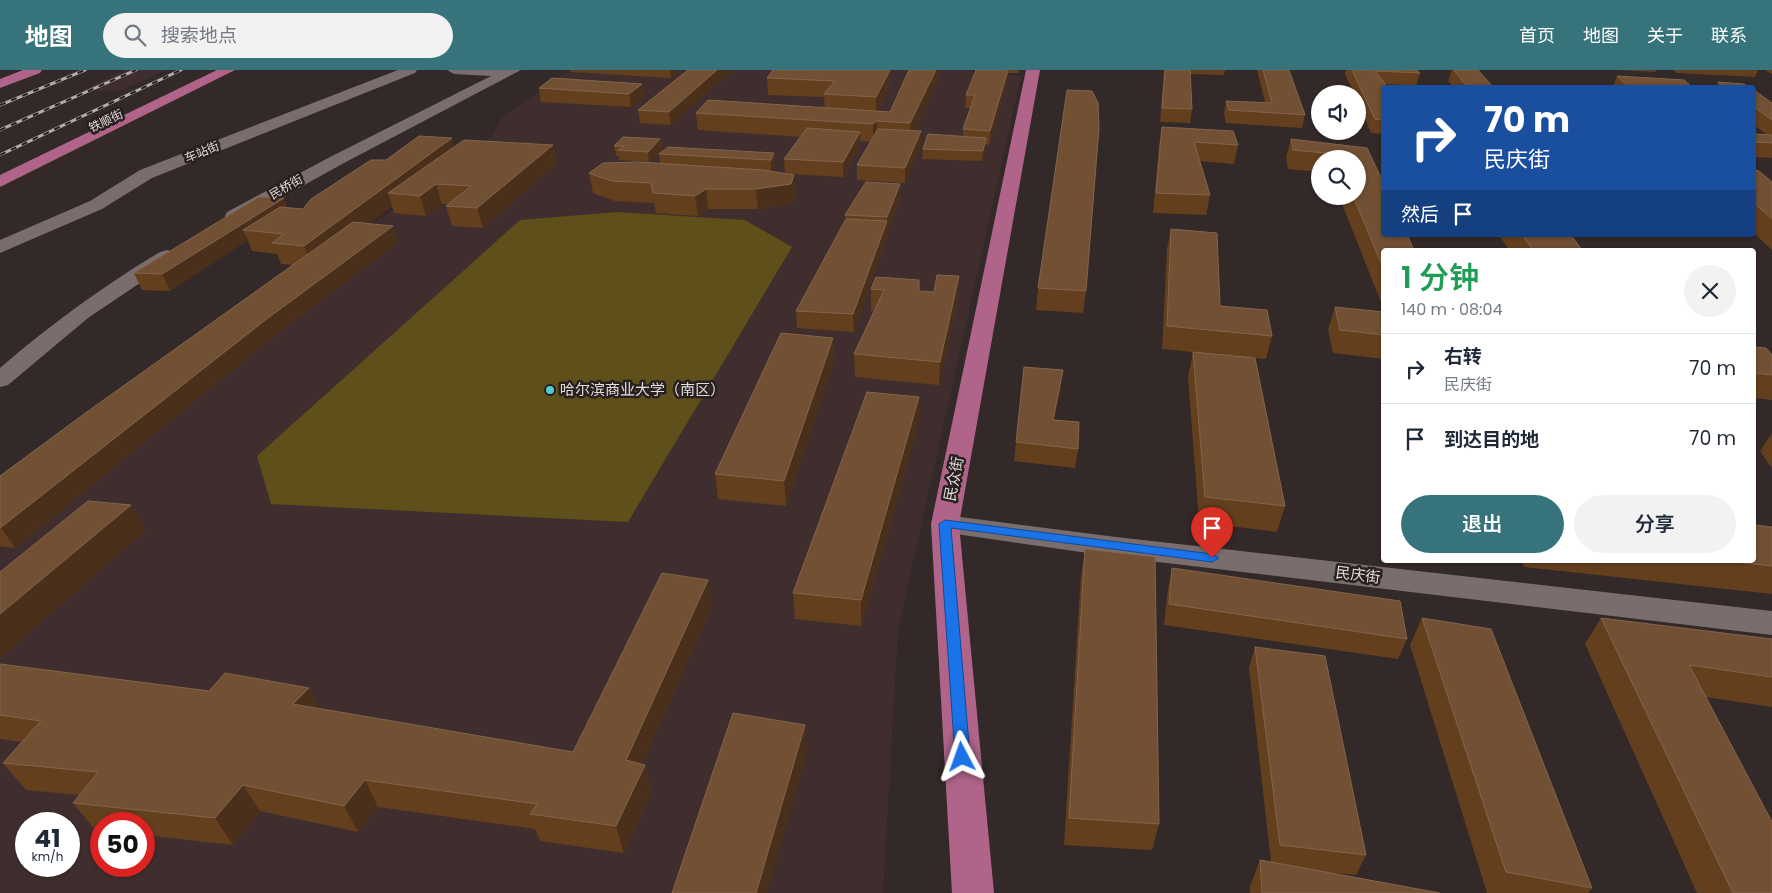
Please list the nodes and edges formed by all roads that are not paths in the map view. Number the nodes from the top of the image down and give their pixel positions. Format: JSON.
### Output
{"nodes":[{"id":1,"x":24,"y":70,"type":"edge"},
{"id":2,"x":35,"y":70,"type":"edge"},
{"id":3,"x":212,"y":70,"type":"edge"},
{"id":4,"x":228,"y":70,"type":"edge"},
{"id":5,"x":410,"y":70,"type":"edge"},
{"id":6,"x":454,"y":70,"type":"edge"},
{"id":7,"x":1033,"y":70,"type":"edge"},
{"id":8,"x":510,"y":72,"type":"edge"},
{"id":9,"x":0,"y":79,"type":"edge"},
{"id":10,"x":0,"y":84,"type":"edge"},
{"id":11,"x":0,"y":173,"type":"edge"},
{"id":12,"x":0,"y":182,"type":"edge"},
{"id":13,"x":221,"y":224,"type":"edge"},
{"id":14,"x":0,"y":248,"type":"edge"},
{"id":15,"x":179,"y":249,"type":"edge"},
{"id":16,"x":0,"y":380,"type":"edge"},
{"id":17,"x":945,"y":524,"type":"junction"},
{"id":18,"x":1772,"y":622,"type":"edge"},
{"id":19,"x":972,"y":893,"type":"edge"}],
"edges":[{"from":1,"to":9,"type":"main road"},
{"from":2,"to":10,"type":"main road"},
{"from":3,"to":11,"type":"main road","name":"铁顺街"},
{"from":4,"to":12,"type":"main road"},
{"from":5,"to":14,"type":"street","name":"车站街"},
{"from":6,"to":8,"type":"street"},
{"from":7,"to":17,"type":"main road","name":"民众街"},
{"from":8,"to":13,"type":"street","name":"民桥街"},
{"from":15,"to":16,"type":"street"},
{"from":17,"to":18,"type":"street","name":"民庆街"},
{"from":17,"to":19,"type":"main road","name":"民众街"}]}
